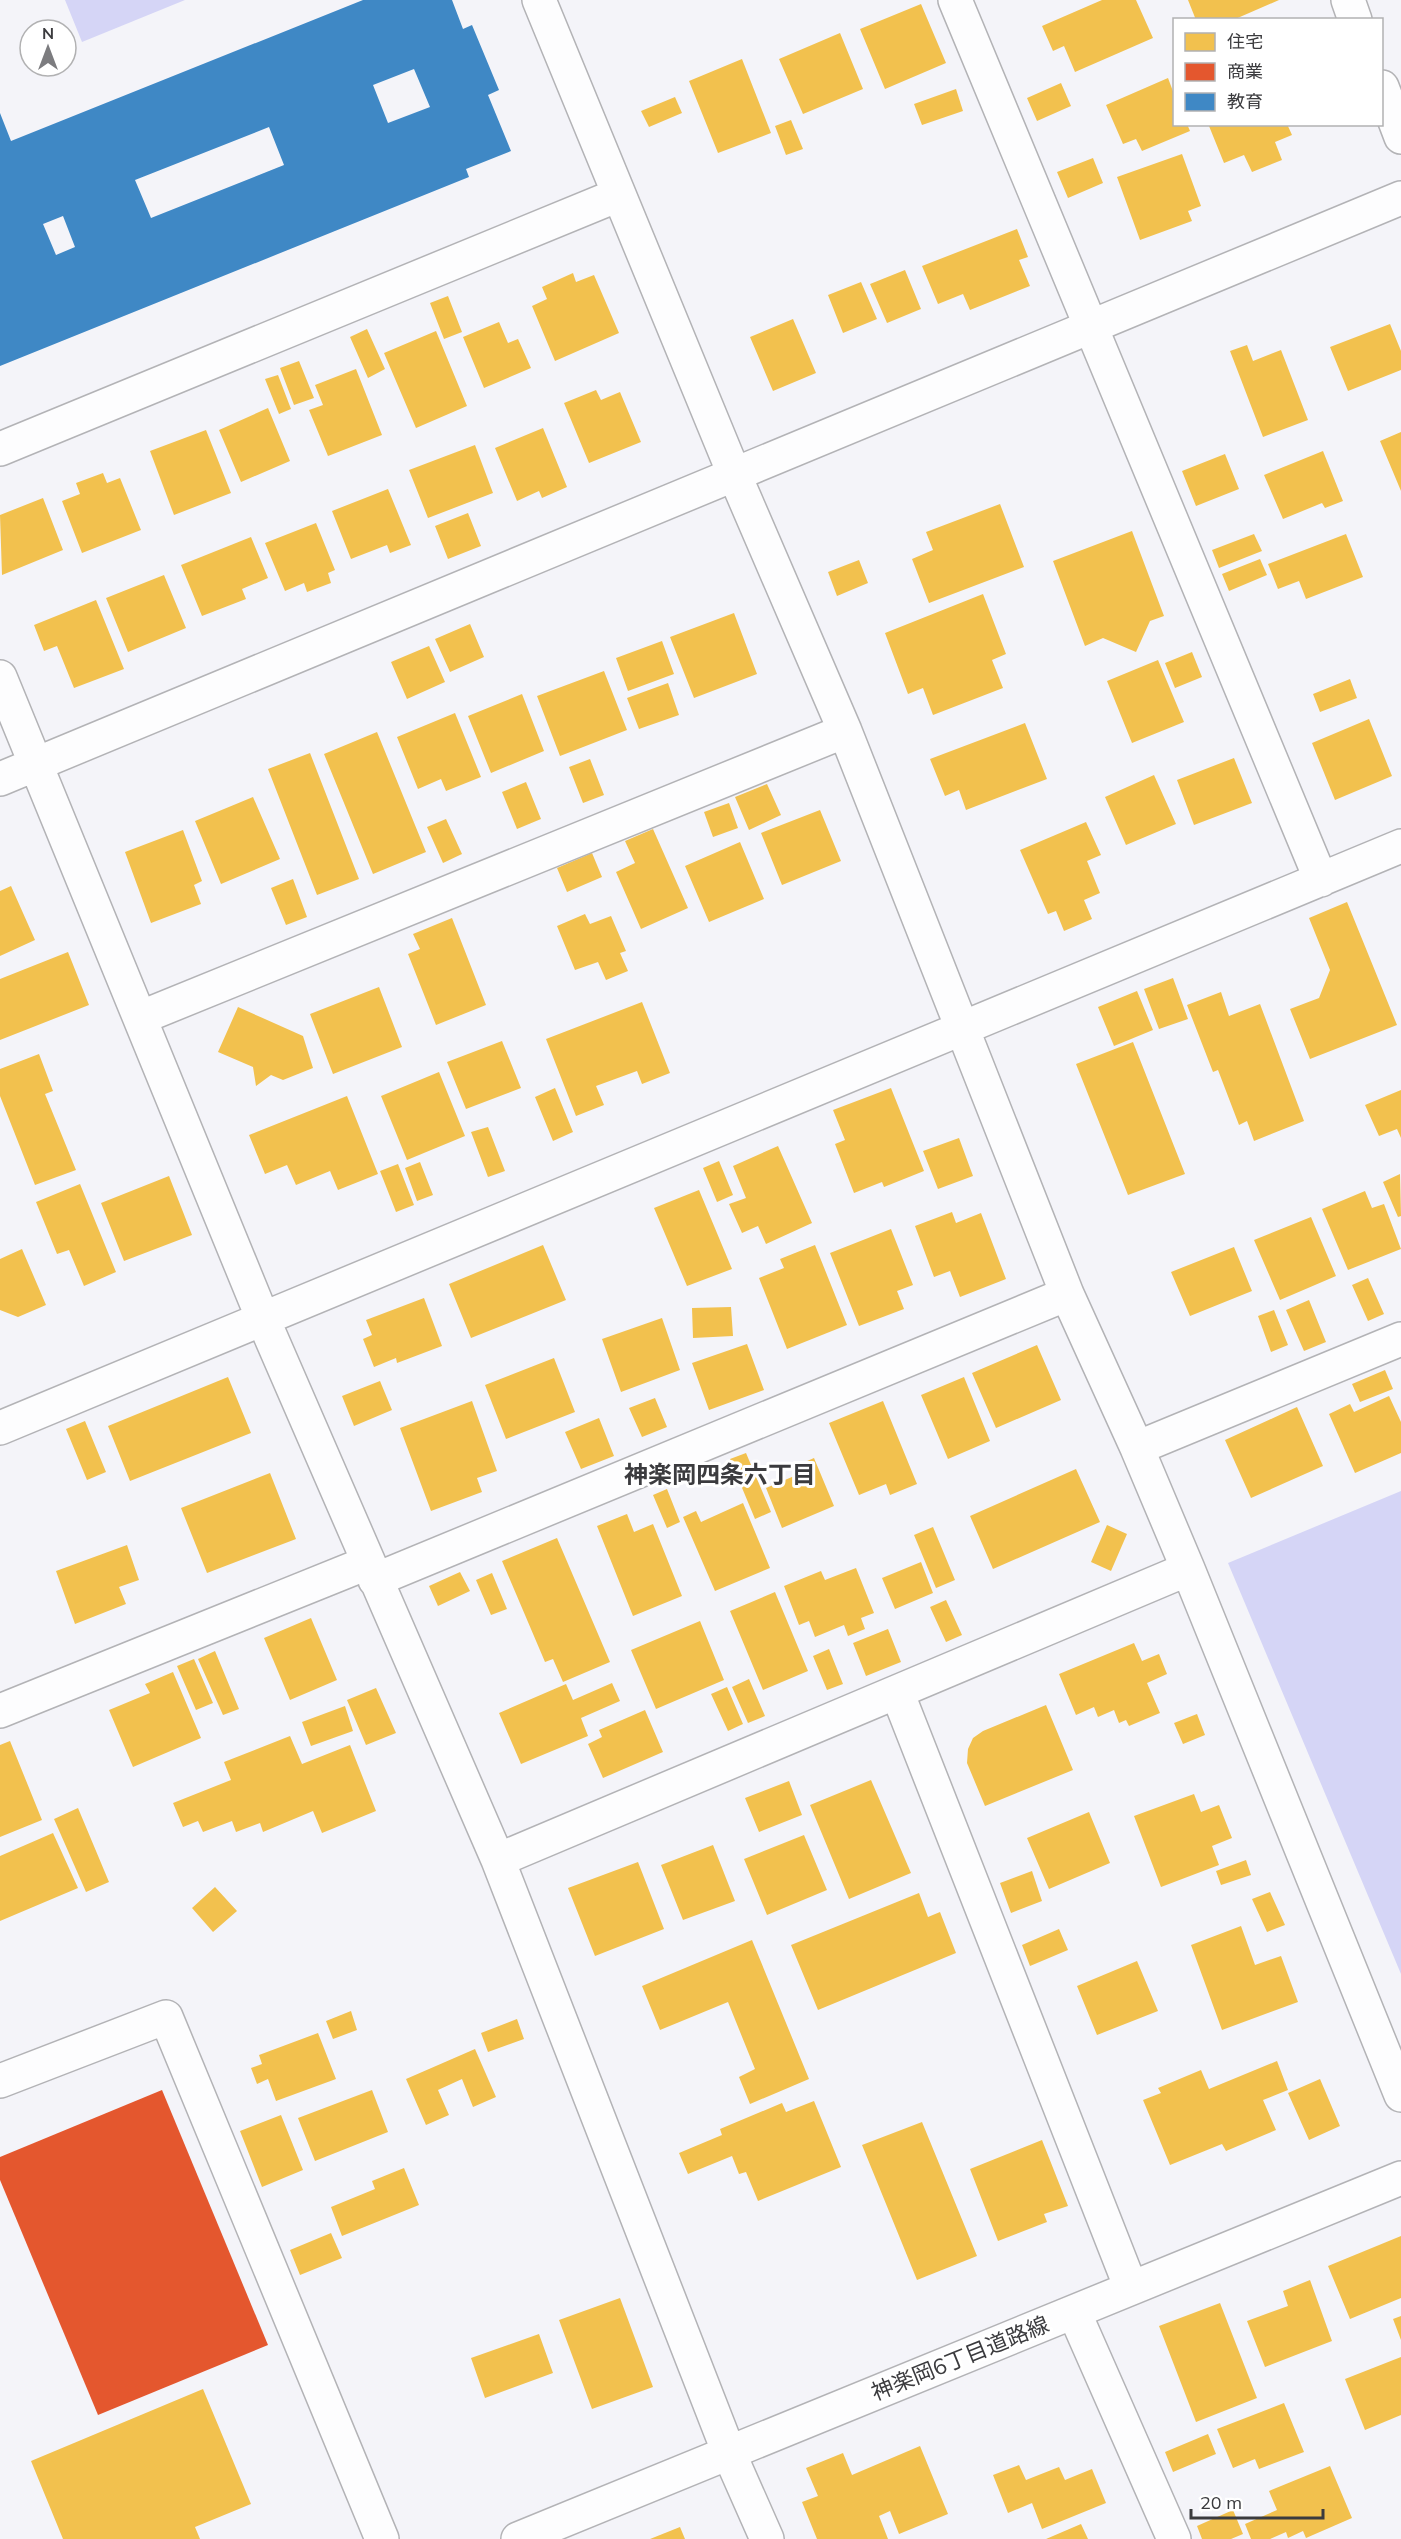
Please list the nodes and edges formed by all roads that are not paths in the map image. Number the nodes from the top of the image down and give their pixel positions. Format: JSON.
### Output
{"nodes":[{"id":1,"x":539,"y":0,"type":"edge"},
{"id":2,"x":955,"y":0,"type":"edge"},
{"id":3,"x":1348,"y":0,"type":"edge"},
{"id":4,"x":1354,"y":18,"type":"edge"},
{"id":5,"x":1383,"y":90,"type":"edge"},
{"id":6,"x":1401,"y":137,"type":"edge"},
{"id":7,"x":618,"y":195,"type":"junction"},
{"id":8,"x":1401,"y":198,"type":"edge"},
{"id":9,"x":1091,"y":328,"type":"junction"},
{"id":10,"x":0,"y":449,"type":"edge"},
{"id":11,"x":735,"y":476,"type":"junction"},
{"id":12,"x":0,"y":677,"type":"edge"},
{"id":13,"x":845,"y":731,"type":"junction"},
{"id":14,"x":36,"y":765,"type":"junction"},
{"id":15,"x":0,"y":779,"type":"edge"},
{"id":16,"x":1401,"y":846,"type":"edge"},
{"id":17,"x":1321,"y":880,"type":"junction"},
{"id":18,"x":142,"y":1017,"type":"junction"},
{"id":19,"x":963,"y":1028,"type":"junction"},
{"id":20,"x":1067,"y":1294,"type":"junction"},
{"id":21,"x":263,"y":1319,"type":"junction"},
{"id":22,"x":1401,"y":1339,"type":"edge"},
{"id":23,"x":0,"y":1428,"type":"edge"},
{"id":24,"x":1137,"y":1448,"type":"junction"},
{"id":25,"x":1188,"y":1569,"type":"junction"},
{"id":26,"x":371,"y":1571,"type":"junction"},
{"id":27,"x":897,"y":1692,"type":"junction"},
{"id":28,"x":0,"y":1711,"type":"edge"},
{"id":29,"x":498,"y":1860,"type":"junction"},
{"id":30,"x":0,"y":2081,"type":"edge"},
{"id":31,"x":1401,"y":2095,"type":"edge"},
{"id":32,"x":1401,"y":2178,"type":"edge"},
{"id":33,"x":1131,"y":2288,"type":"junction"},
{"id":34,"x":1074,"y":2312,"type":"junction"},
{"id":35,"x":729,"y":2452,"type":"junction"},
{"id":36,"x":382,"y":2539,"type":"edge"},
{"id":37,"x":518,"y":2539,"type":"edge"},
{"id":38,"x":766,"y":2539,"type":"edge"},
{"id":39,"x":1174,"y":2539,"type":"edge"}],
"edges":[{"from":1,"to":7,"type":"street"},
{"from":2,"to":9,"type":"street"},
{"from":3,"to":4,"type":"street"},
{"from":5,"to":6,"type":"street"},
{"from":7,"to":10,"type":"street"},
{"from":7,"to":11,"type":"street"},
{"from":8,"to":9,"type":"street"},
{"from":9,"to":11,"type":"street"},
{"from":9,"to":17,"type":"street"},
{"from":11,"to":13,"type":"street"},
{"from":11,"to":14,"type":"street"},
{"from":12,"to":14,"type":"street"},
{"from":13,"to":18,"type":"street"},
{"from":13,"to":19,"type":"street"},
{"from":14,"to":15,"type":"street"},
{"from":14,"to":18,"type":"street"},
{"from":16,"to":17,"type":"street"},
{"from":17,"to":19,"type":"street"},
{"from":18,"to":21,"type":"street"},
{"from":19,"to":20,"type":"street"},
{"from":19,"to":21,"type":"street"},
{"from":20,"to":24,"type":"street"},
{"from":20,"to":26,"type":"street"},
{"from":21,"to":23,"type":"street"},
{"from":21,"to":26,"type":"street"},
{"from":22,"to":24,"type":"street"},
{"from":24,"to":25,"type":"street"},
{"from":25,"to":27,"type":"street"},
{"from":25,"to":31,"type":"street"},
{"from":26,"to":28,"type":"street"},
{"from":26,"to":29,"type":"street"},
{"from":27,"to":29,"type":"street"},
{"from":27,"to":33,"type":"street"},
{"from":29,"to":35,"type":"street"},
{"from":30,"to":36,"type":"street"},
{"from":32,"to":33,"type":"street","name":"神楽岡6丁目道路線"},
{"from":33,"to":34,"type":"street","name":"神楽岡6丁目道路線"},
{"from":34,"to":35,"type":"street","name":"神楽岡6丁目道路線"},
{"from":34,"to":39,"type":"street"},
{"from":35,"to":37,"type":"street","name":"神楽岡6丁目道路線"},
{"from":35,"to":38,"type":"street"}]}
